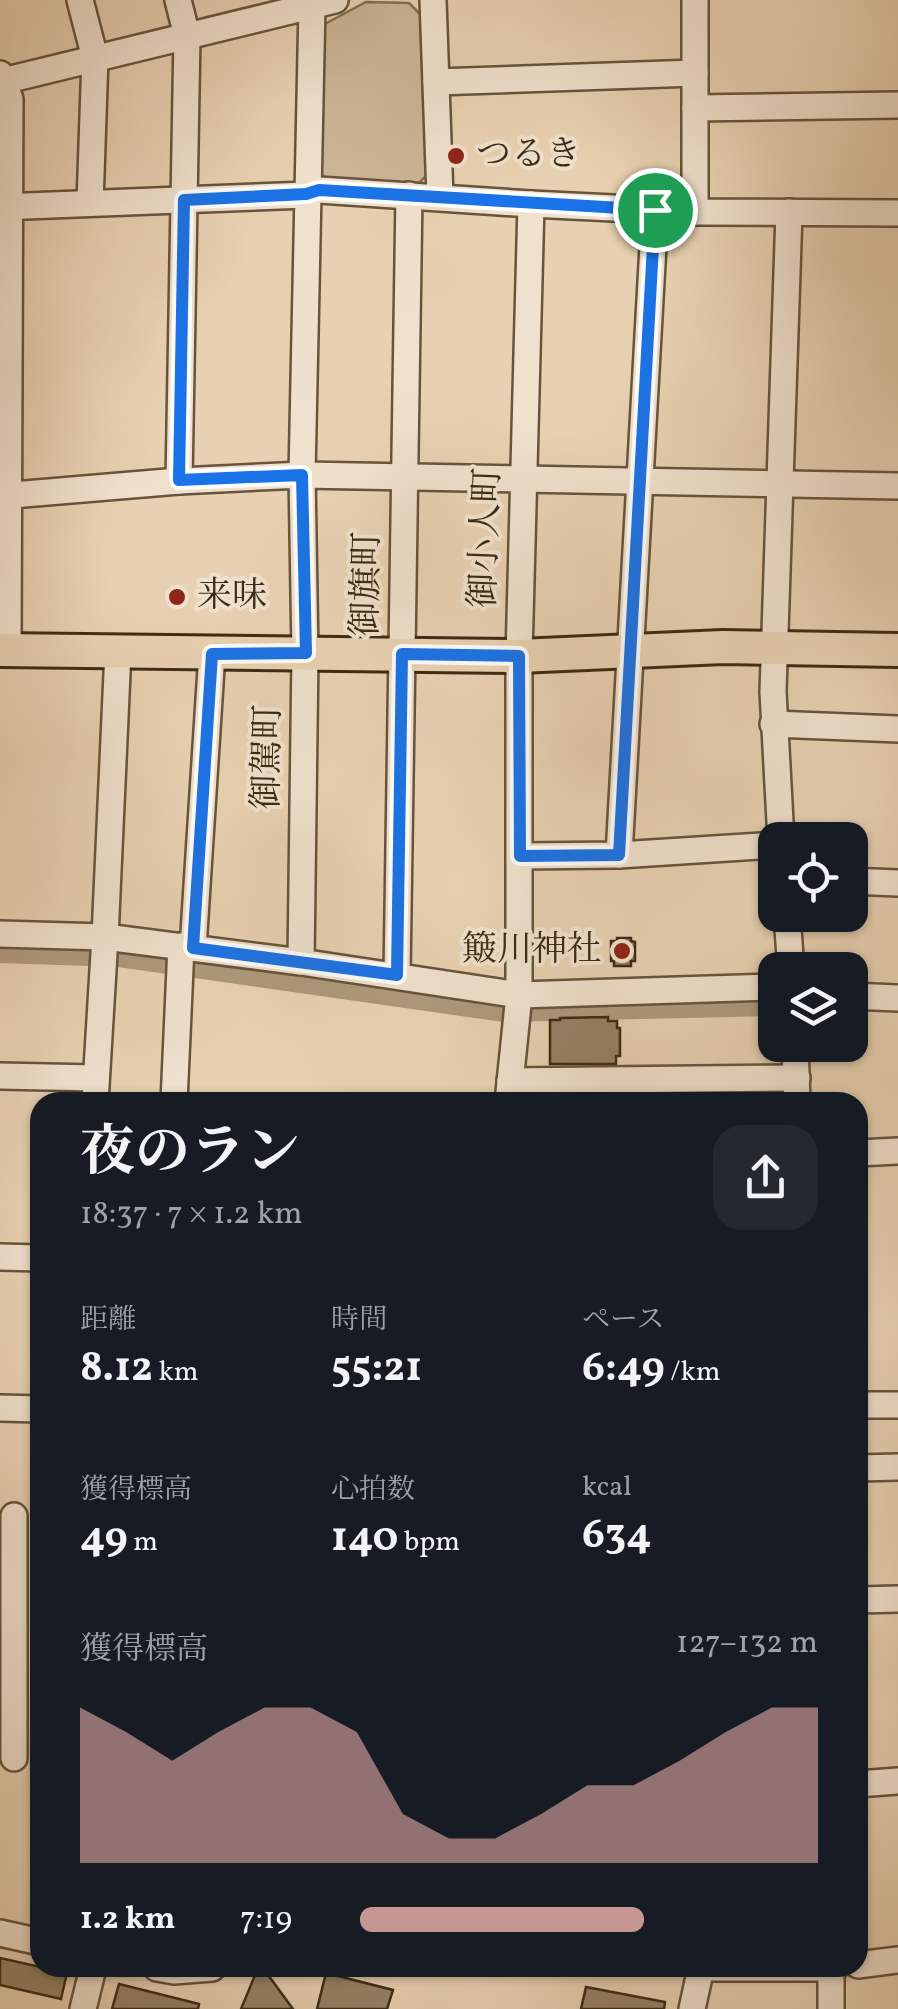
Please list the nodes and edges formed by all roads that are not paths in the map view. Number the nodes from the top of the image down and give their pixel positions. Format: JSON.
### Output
{"nodes":[{"id":1,"x":80,"y":0,"type":"edge"},
{"id":2,"x":178,"y":0,"type":"edge"},
{"id":3,"x":433,"y":0,"type":"edge"},
{"id":4,"x":695,"y":0,"type":"edge"},
{"id":5,"x":309,"y":4,"type":"edge"},
{"id":6,"x":188,"y":36,"type":"junction"},
{"id":7,"x":96,"y":58,"type":"junction"},
{"id":8,"x":695,"y":73,"type":"junction"},
{"id":9,"x":2,"y":77,"type":"edge"},
{"id":10,"x":436,"y":82,"type":"junction"},
{"id":11,"x":898,"y":105,"type":"edge"},
{"id":12,"x":695,"y":108,"type":"junction"},
{"id":13,"x":306,"y":194,"type":"junction"},
{"id":14,"x":409,"y":195,"type":"junction"},
{"id":15,"x":440,"y":198,"type":"junction"},
{"id":16,"x":184,"y":200,"type":"junction"},
{"id":17,"x":90,"y":202,"type":"junction"},
{"id":18,"x":531,"y":204,"type":"junction"},
{"id":19,"x":5,"y":206,"type":"edge"},
{"id":20,"x":655,"y":210,"type":"junction"},
{"id":21,"x":695,"y":212,"type":"junction"},
{"id":22,"x":789,"y":212,"type":"junction"},
{"id":23,"x":898,"y":213,"type":"edge"},
{"id":24,"x":5,"y":397,"type":"edge"},
{"id":25,"x":302,"y":475,"type":"junction"},
{"id":26,"x":405,"y":477,"type":"junction"},
{"id":27,"x":524,"y":478,"type":"junction"},
{"id":28,"x":179,"y":480,"type":"junction"},
{"id":29,"x":640,"y":481,"type":"junction"},
{"id":30,"x":779,"y":485,"type":"junction"},
{"id":31,"x":898,"y":486,"type":"edge"},
{"id":32,"x":5,"y":496,"type":"edge"},
{"id":33,"x":774,"y":646,"type":"junction"},
{"id":34,"x":4,"y":650,"type":"edge"},
{"id":35,"x":898,"y":650,"type":"edge"},
{"id":36,"x":118,"y":652,"type":"junction"},
{"id":37,"x":631,"y":652,"type":"junction"},
{"id":38,"x":306,"y":653,"type":"junction"},
{"id":39,"x":212,"y":654,"type":"junction"},
{"id":40,"x":402,"y":654,"type":"junction"},
{"id":41,"x":519,"y":656,"type":"junction"},
{"id":42,"x":774,"y":724,"type":"junction"},
{"id":43,"x":898,"y":729,"type":"edge"},
{"id":44,"x":781,"y":822,"type":"edge"},
{"id":45,"x":758,"y":846,"type":"edge"},
{"id":46,"x":619,"y":855,"type":"junction"},
{"id":47,"x":520,"y":856,"type":"junction"},
{"id":48,"x":868,"y":882,"type":"edge"},
{"id":49,"x":898,"y":883,"type":"edge"},
{"id":50,"x":0,"y":934,"type":"edge"},
{"id":51,"x":105,"y":937,"type":"junction"},
{"id":52,"x":187,"y":947,"type":"junction"},
{"id":53,"x":301,"y":962,"type":"junction"},
{"id":54,"x":397,"y":975,"type":"junction"},
{"id":55,"x":758,"y":988,"type":"edge"},
{"id":56,"x":519,"y":994,"type":"junction"},
{"id":57,"x":868,"y":997,"type":"edge"},
{"id":58,"x":898,"y":998,"type":"edge"},
{"id":59,"x":796,"y":1062,"type":"edge"},
{"id":60,"x":0,"y":1076,"type":"edge"},
{"id":61,"x":95,"y":1090,"type":"edge"},
{"id":62,"x":797,"y":1090,"type":"edge"},
{"id":63,"x":175,"y":1092,"type":"edge"},
{"id":64,"x":509,"y":1092,"type":"edge"},
{"id":65,"x":898,"y":1151,"type":"edge"},
{"id":66,"x":868,"y":1152,"type":"edge"},
{"id":67,"x":0,"y":1257,"type":"edge"},
{"id":68,"x":30,"y":1258,"type":"edge"},
{"id":69,"x":868,"y":1405,"type":"edge"},
{"id":70,"x":898,"y":1405,"type":"edge"},
{"id":71,"x":0,"y":1408,"type":"edge"},
{"id":72,"x":30,"y":1409,"type":"edge"},
{"id":73,"x":898,"y":1467,"type":"edge"},
{"id":74,"x":868,"y":1468,"type":"edge"},
{"id":75,"x":18,"y":1516,"type":"edge"},
{"id":76,"x":898,"y":1599,"type":"edge"},
{"id":77,"x":868,"y":1600,"type":"edge"},
{"id":78,"x":27,"y":1636,"type":"edge"},
{"id":79,"x":18,"y":1758,"type":"edge"},
{"id":80,"x":868,"y":1785,"type":"edge"},
{"id":81,"x":896,"y":1789,"type":"edge"},
{"id":82,"x":0,"y":1933,"type":"edge"},
{"id":83,"x":30,"y":1940,"type":"edge"},
{"id":84,"x":898,"y":1960,"type":"edge"},
{"id":85,"x":868,"y":1964,"type":"edge"},
{"id":86,"x":91,"y":1977,"type":"edge"},
{"id":87,"x":699,"y":1977,"type":"edge"},
{"id":88,"x":832,"y":1977,"type":"edge"},
{"id":89,"x":84,"y":2009,"type":"edge"},
{"id":90,"x":692,"y":2009,"type":"edge"},
{"id":91,"x":832,"y":2009,"type":"edge"}],
"edges":[{"from":1,"to":7,"type":"street"},
{"from":2,"to":6,"type":"street"},
{"from":3,"to":10,"type":"street"},
{"from":4,"to":8,"type":"street"},
{"from":5,"to":6,"type":"street"},
{"from":5,"to":13,"type":"street","name":"御駕町"},
{"from":6,"to":7,"type":"street"},
{"from":6,"to":16,"type":"street"},
{"from":7,"to":9,"type":"street"},
{"from":7,"to":17,"type":"street"},
{"from":8,"to":10,"type":"street"},
{"from":8,"to":12,"type":"street"},
{"from":9,"to":19,"type":"street"},
{"from":10,"to":15,"type":"street"},
{"from":11,"to":12,"type":"street"},
{"from":12,"to":21,"type":"street"},
{"from":13,"to":14,"type":"street"},
{"from":13,"to":16,"type":"street"},
{"from":13,"to":25,"type":"street","name":"御駕町"},
{"from":14,"to":15,"type":"street"},
{"from":14,"to":26,"type":"street","name":"御旗町"},
{"from":15,"to":18,"type":"street"},
{"from":16,"to":17,"type":"street"},
{"from":16,"to":28,"type":"street"},
{"from":17,"to":19,"type":"street"},
{"from":18,"to":20,"type":"street"},
{"from":18,"to":27,"type":"street","name":"御小人町"},
{"from":19,"to":24,"type":"street"},
{"from":20,"to":21,"type":"street"},
{"from":20,"to":29,"type":"street"},
{"from":21,"to":22,"type":"street"},
{"from":22,"to":23,"type":"street"},
{"from":22,"to":30,"type":"street"},
{"from":24,"to":32,"type":"street"},
{"from":25,"to":26,"type":"street"},
{"from":25,"to":28,"type":"street"},
{"from":25,"to":38,"type":"street","name":"御駕町"},
{"from":26,"to":27,"type":"street"},
{"from":26,"to":40,"type":"street","name":"御旗町"},
{"from":27,"to":29,"type":"street"},
{"from":27,"to":41,"type":"street","name":"御小人町"},
{"from":28,"to":32,"type":"street"},
{"from":29,"to":30,"type":"street"},
{"from":29,"to":37,"type":"street"},
{"from":30,"to":31,"type":"street"},
{"from":30,"to":33,"type":"street"},
{"from":32,"to":34,"type":"street"},
{"from":33,"to":35,"type":"main road"},
{"from":33,"to":37,"type":"main road"},
{"from":33,"to":42,"type":"street"},
{"from":34,"to":36,"type":"main road"},
{"from":36,"to":39,"type":"main road"},
{"from":36,"to":51,"type":"street"},
{"from":37,"to":41,"type":"main road"},
{"from":37,"to":46,"type":"street"},
{"from":38,"to":39,"type":"main road"},
{"from":38,"to":40,"type":"main road"},
{"from":38,"to":53,"type":"street","name":"御駕町"},
{"from":39,"to":52,"type":"street"},
{"from":40,"to":41,"type":"main road"},
{"from":40,"to":54,"type":"street","name":"御旗町"},
{"from":41,"to":47,"type":"street","name":"御小人町"},
{"from":42,"to":43,"type":"street"},
{"from":42,"to":44,"type":"street"},
{"from":45,"to":46,"type":"street"},
{"from":46,"to":47,"type":"street"},
{"from":47,"to":56,"type":"street","name":"御小人町"},
{"from":48,"to":49,"type":"street"},
{"from":50,"to":51,"type":"street"},
{"from":51,"to":52,"type":"street"},
{"from":51,"to":61,"type":"street"},
{"from":52,"to":53,"type":"street"},
{"from":52,"to":63,"type":"street"},
{"from":53,"to":54,"type":"street"},
{"from":54,"to":56,"type":"street"},
{"from":55,"to":56,"type":"street"},
{"from":56,"to":64,"type":"street","name":"御小人町"},
{"from":57,"to":58,"type":"street"},
{"from":59,"to":62,"type":"street"},
{"from":60,"to":61,"type":"street"},
{"from":62,"to":64,"type":"street"},
{"from":65,"to":66,"type":"street"},
{"from":67,"to":68,"type":"street"},
{"from":69,"to":70,"type":"street"},
{"from":71,"to":72,"type":"street"},
{"from":73,"to":74,"type":"street"},
{"from":75,"to":78,"type":"street"},
{"from":76,"to":77,"type":"street"},
{"from":78,"to":79,"type":"street"},
{"from":80,"to":81,"type":"street"},
{"from":82,"to":83,"type":"street"},
{"from":84,"to":85,"type":"street"},
{"from":86,"to":89,"type":"street"},
{"from":87,"to":90,"type":"street"},
{"from":88,"to":91,"type":"street"}]}
